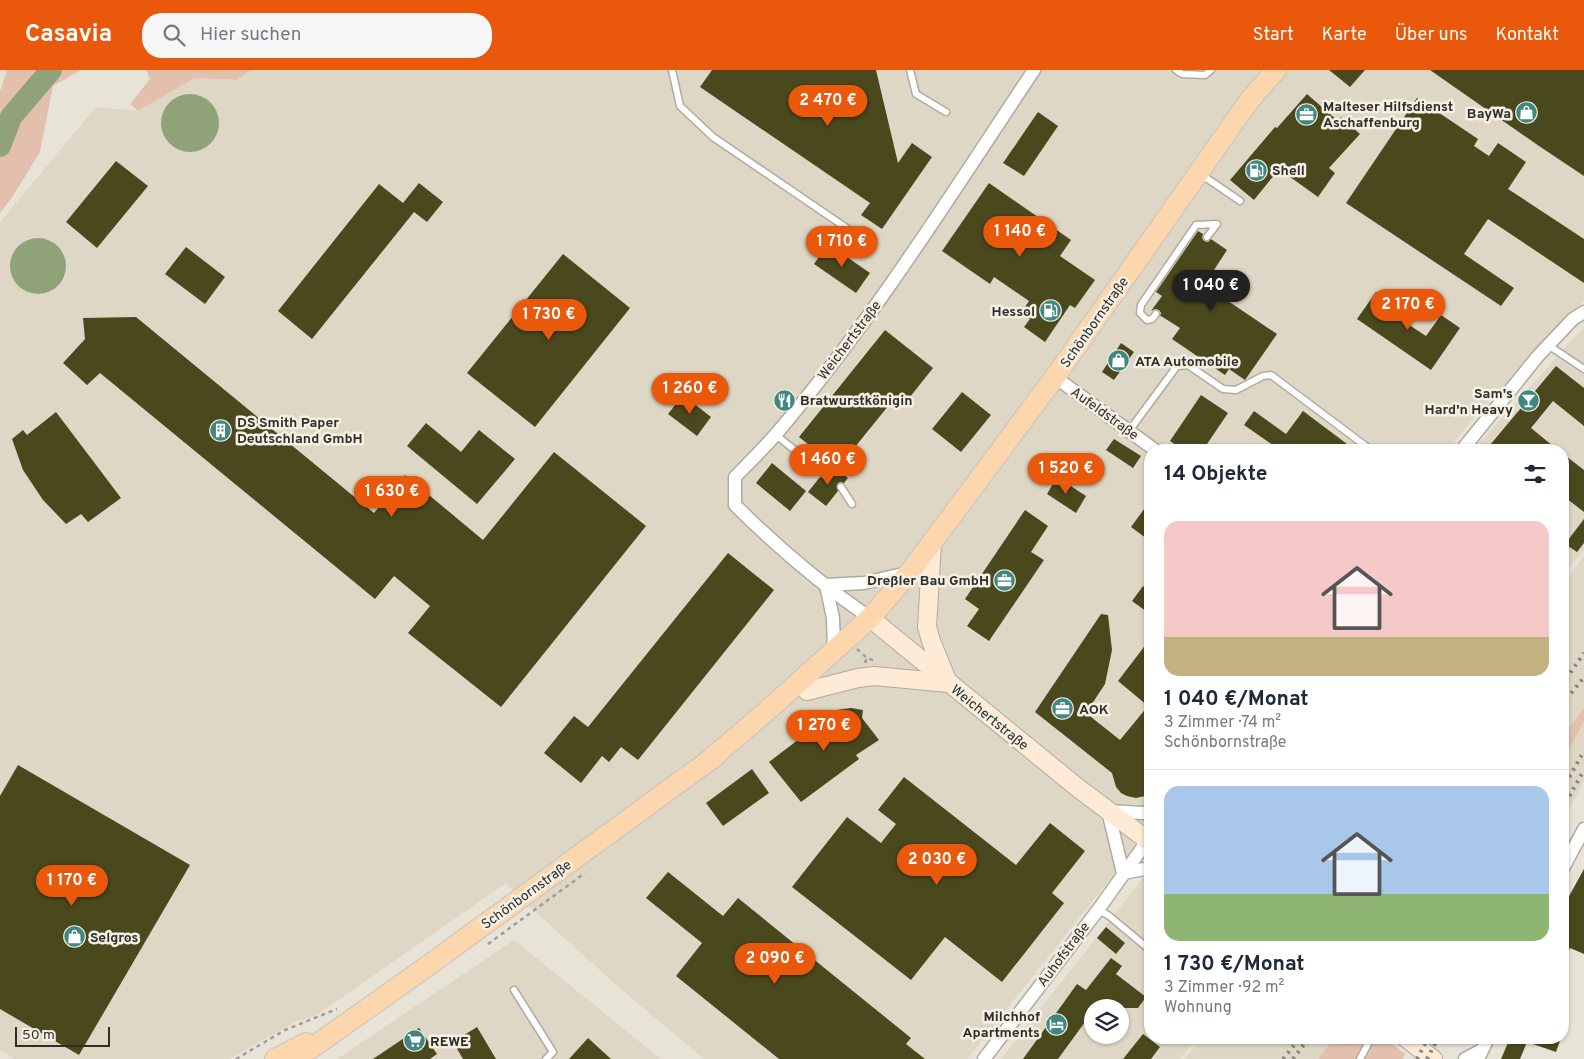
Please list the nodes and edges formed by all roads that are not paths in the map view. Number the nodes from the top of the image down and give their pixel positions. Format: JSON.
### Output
{"nodes":[{"id":1,"x":672,"y":70,"type":"edge"},
{"id":2,"x":910,"y":70,"type":"edge"},
{"id":3,"x":1034,"y":70,"type":"edge"},
{"id":4,"x":1176,"y":70,"type":"edge"},
{"id":5,"x":1211,"y":70,"type":"edge"},
{"id":6,"x":1276,"y":70,"type":"edge"},
{"id":7,"x":946,"y":112,"type":"dead end"},
{"id":8,"x":1198,"y":173,"type":"junction"},
{"id":9,"x":1240,"y":201,"type":"dead end"},
{"id":10,"x":848,"y":229,"type":"dead end"},
{"id":11,"x":1207,"y":237,"type":"dead end"},
{"id":12,"x":1584,"y":312,"type":"edge"},
{"id":13,"x":1156,"y":314,"type":"dead end"},
{"id":14,"x":1548,"y":345,"type":"junction"},
{"id":15,"x":1584,"y":369,"type":"edge"},
{"id":16,"x":1055,"y":377,"type":"junction"},
{"id":17,"x":1129,"y":431,"type":"junction"},
{"id":18,"x":776,"y":435,"type":"junction"},
{"id":19,"x":1147,"y":444,"type":"edge"},
{"id":20,"x":1363,"y":444,"type":"edge"},
{"id":21,"x":1467,"y":444,"type":"edge"},
{"id":22,"x":823,"y":472,"type":"dead end"},
{"id":23,"x":841,"y":487,"type":"dead end"},
{"id":24,"x":852,"y":504,"type":"dead end"},
{"id":25,"x":932,"y":544,"type":"junction"},
{"id":26,"x":909,"y":573,"type":"junction"},
{"id":27,"x":826,"y":585,"type":"junction"},
{"id":28,"x":870,"y":618,"type":"junction"},
{"id":29,"x":834,"y":650,"type":"junction"},
{"id":30,"x":949,"y":683,"type":"junction"},
{"id":31,"x":807,"y":690,"type":"junction"},
{"id":32,"x":707,"y":762,"type":"junction"},
{"id":33,"x":1108,"y":810,"type":"junction"},
{"id":34,"x":1144,"y":813,"type":"edge"},
{"id":35,"x":1584,"y":829,"type":"edge"},
{"id":36,"x":1144,"y":836,"type":"edge"},
{"id":37,"x":1144,"y":846,"type":"edge"},
{"id":38,"x":1569,"y":857,"type":"edge"},
{"id":39,"x":1144,"y":869,"type":"edge"},
{"id":40,"x":1123,"y":872,"type":"junction"},
{"id":41,"x":1098,"y":910,"type":"junction"},
{"id":42,"x":1144,"y":945,"type":"edge"},
{"id":43,"x":514,"y":990,"type":"dead end"},
{"id":44,"x":343,"y":1016,"type":"junction"},
{"id":45,"x":1368,"y":1044,"type":"edge"},
{"id":46,"x":1414,"y":1044,"type":"edge"},
{"id":47,"x":1480,"y":1055,"type":"edge"},
{"id":48,"x":275,"y":1059,"type":"edge"},
{"id":49,"x":296,"y":1059,"type":"edge"},
{"id":50,"x":546,"y":1059,"type":"edge"},
{"id":51,"x":984,"y":1059,"type":"edge"},
{"id":52,"x":1360,"y":1059,"type":"edge"},
{"id":53,"x":1434,"y":1059,"type":"edge"},
{"id":54,"x":1465,"y":1059,"type":"edge"}],
"edges":[{"from":1,"to":10,"type":"lane"},
{"from":2,"to":7,"type":"lane"},
{"from":3,"to":18,"type":"street","name":"Weichertstraße"},
{"from":4,"to":5,"type":"lane"},
{"from":6,"to":8,"type":"main road","name":"Schönbornstraße"},
{"from":8,"to":9,"type":"lane"},
{"from":8,"to":16,"type":"main road","name":"Schönbornstraße"},
{"from":11,"to":13,"type":"lane"},
{"from":12,"to":14,"type":"street"},
{"from":14,"to":15,"type":"lane"},
{"from":14,"to":21,"type":"street"},
{"from":16,"to":17,"type":"street","name":"Aufeldstraße"},
{"from":16,"to":25,"type":"main road","name":"Schönbornstraße"},
{"from":17,"to":19,"type":"street","name":"Aufeldstraße"},
{"from":17,"to":20,"type":"lane"},
{"from":18,"to":22,"type":"lane"},
{"from":18,"to":27,"type":"street","name":"Weichertstraße"},
{"from":23,"to":24,"type":"lane"},
{"from":25,"to":26,"type":"main road","name":"Schönbornstraße"},
{"from":25,"to":30,"type":"main road"},
{"from":26,"to":27,"type":"street"},
{"from":26,"to":28,"type":"main road","name":"Schönbornstraße"},
{"from":27,"to":28,"type":"street","name":"Weichertstraße"},
{"from":27,"to":29,"type":"street"},
{"from":28,"to":29,"type":"main road","name":"Schönbornstraße"},
{"from":28,"to":30,"type":"main road","name":"Weichertstraße"},
{"from":28,"to":31,"type":"main road","name":"Schönbornstraße"},
{"from":29,"to":32,"type":"main road","name":"Schönbornstraße"},
{"from":30,"to":31,"type":"main road"},
{"from":30,"to":33,"type":"main road","name":"Weichertstraße"},
{"from":31,"to":32,"type":"main road","name":"Schönbornstraße"},
{"from":32,"to":44,"type":"main road","name":"Schönbornstraße"},
{"from":33,"to":34,"type":"street"},
{"from":33,"to":36,"type":"main road","name":"Weichertstraße"},
{"from":33,"to":40,"type":"street"},
{"from":35,"to":38,"type":"street"},
{"from":37,"to":40,"type":"street","name":"Auhofstraße"},
{"from":39,"to":40,"type":"street"},
{"from":40,"to":41,"type":"street","name":"Auhofstraße"},
{"from":41,"to":42,"type":"lane"},
{"from":41,"to":51,"type":"street","name":"Auhofstraße"},
{"from":43,"to":50,"type":"lane"},
{"from":44,"to":48,"type":"main road","name":"Schönbornstraße"},
{"from":44,"to":49,"type":"main road","name":"Schönbornstraße"},
{"from":45,"to":52,"type":"lane"},
{"from":46,"to":53,"type":"main road"},
{"from":47,"to":54,"type":"street"}]}
